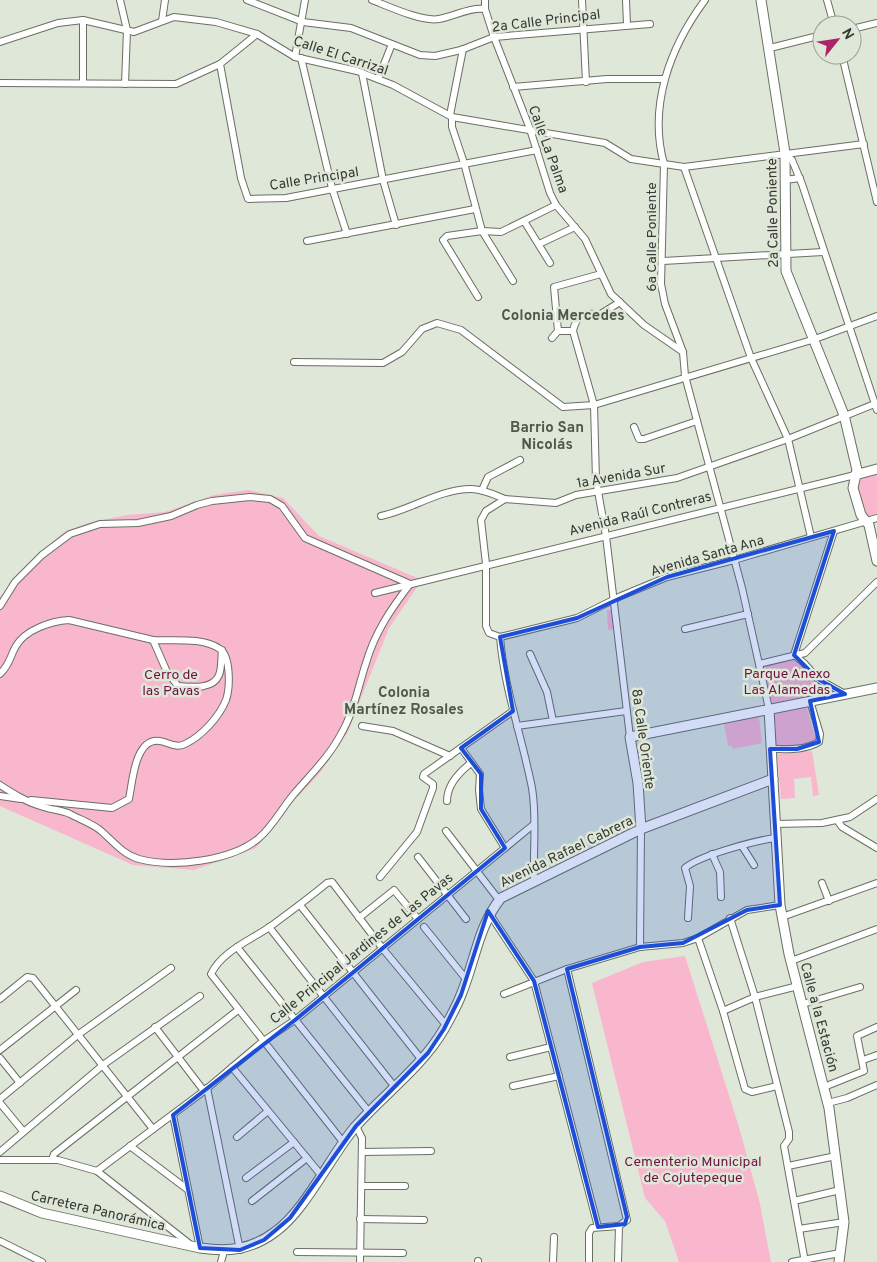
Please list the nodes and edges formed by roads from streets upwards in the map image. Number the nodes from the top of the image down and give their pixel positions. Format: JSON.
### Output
{"nodes":[{"id":1,"x":120,"y":0,"type":"edge"},
{"id":2,"x":165,"y":0,"type":"edge"},
{"id":3,"x":247,"y":0,"type":"edge"},
{"id":4,"x":305,"y":0,"type":"edge"},
{"id":5,"x":372,"y":0,"type":"edge"},
{"id":6,"x":485,"y":0,"type":"edge"},
{"id":7,"x":582,"y":0,"type":"edge"},
{"id":8,"x":626,"y":0,"type":"edge"},
{"id":9,"x":704,"y":0,"type":"edge"},
{"id":10,"x":761,"y":0,"type":"edge"},
{"id":11,"x":827,"y":0,"type":"edge"},
{"id":12,"x":485,"y":9,"type":"junction"},
{"id":13,"x":831,"y":15,"type":"edge"},
{"id":14,"x":83,"y":20,"type":"junction"},
{"id":15,"x":162,"y":21,"type":"junction"},
{"id":16,"x":303,"y":22,"type":"junction"},
{"id":17,"x":877,"y":23,"type":"edge"},
{"id":18,"x":627,"y":24,"type":"junction"},
{"id":19,"x":650,"y":24,"type":"dead end"},
{"id":20,"x":862,"y":27,"type":"edge"},
{"id":21,"x":582,"y":28,"type":"junction"},
{"id":22,"x":127,"y":30,"type":"junction"},
{"id":23,"x":257,"y":34,"type":"junction"},
{"id":24,"x":494,"y":37,"type":"junction"},
{"id":25,"x":812,"y":38,"type":"edge"},
{"id":26,"x":0,"y":42,"type":"edge"},
{"id":27,"x":392,"y":44,"type":"junction"},
{"id":28,"x":770,"y":48,"type":"junction"},
{"id":29,"x":462,"y":49,"type":"junction"},
{"id":30,"x":298,"y":57,"type":"junction"},
{"id":31,"x":220,"y":64,"type":"junction"},
{"id":32,"x":844,"y":65,"type":"edge"},
{"id":33,"x":362,"y":73,"type":"junction"},
{"id":34,"x":378,"y":79,"type":"junction"},
{"id":35,"x":664,"y":79,"type":"junction"},
{"id":36,"x":586,"y":82,"type":"junction"},
{"id":37,"x":0,"y":83,"type":"edge"},
{"id":38,"x":83,"y":84,"type":"junction"},
{"id":39,"x":125,"y":84,"type":"junction"},
{"id":40,"x":513,"y":87,"type":"junction"},
{"id":41,"x":451,"y":116,"type":"junction"},
{"id":42,"x":530,"y":129,"type":"junction"},
{"id":43,"x":864,"y":144,"type":"junction"},
{"id":44,"x":537,"y":150,"type":"junction"},
{"id":45,"x":785,"y":153,"type":"junction"},
{"id":46,"x":464,"y":163,"type":"junction"},
{"id":47,"x":664,"y":164,"type":"junction"},
{"id":48,"x":684,"y":167,"type":"junction"},
{"id":49,"x":800,"y":178,"type":"junction"},
{"id":50,"x":383,"y":180,"type":"junction"},
{"id":51,"x":785,"y":180,"type":"junction"},
{"id":52,"x":332,"y":188,"type":"junction"},
{"id":53,"x":877,"y":202,"type":"edge"},
{"id":54,"x":556,"y":205,"type":"junction"},
{"id":55,"x":475,"y":209,"type":"junction"},
{"id":56,"x":524,"y":221,"type":"junction"},
{"id":57,"x":396,"y":225,"type":"junction"},
{"id":58,"x":575,"y":227,"type":"junction"},
{"id":59,"x":482,"y":231,"type":"junction"},
{"id":60,"x":347,"y":234,"type":"junction"},
{"id":61,"x":307,"y":241,"type":"dead end"},
{"id":62,"x":539,"y":244,"type":"junction"},
{"id":63,"x":823,"y":252,"type":"junction"},
{"id":64,"x":785,"y":254,"type":"junction"},
{"id":65,"x":714,"y":258,"type":"junction"},
{"id":66,"x":663,"y":261,"type":"junction"},
{"id":67,"x":550,"y":263,"type":"dead end"},
{"id":68,"x":601,"y":274,"type":"junction"},
{"id":69,"x":513,"y":281,"type":"dead end"},
{"id":70,"x":478,"y":297,"type":"dead end"},
{"id":71,"x":620,"y":302,"type":"junction"},
{"id":72,"x":877,"y":316,"type":"edge"},
{"id":73,"x":848,"y":327,"type":"junction"},
{"id":74,"x":558,"y":331,"type":"junction"},
{"id":75,"x":573,"y":331,"type":"junction"},
{"id":76,"x":552,"y":338,"type":"dead end"},
{"id":77,"x":815,"y":339,"type":"junction"},
{"id":78,"x":683,"y":352,"type":"junction"},
{"id":79,"x":751,"y":358,"type":"junction"},
{"id":80,"x":294,"y":362,"type":"dead end"},
{"id":81,"x":685,"y":376,"type":"junction"},
{"id":82,"x":594,"y":405,"type":"junction"},
{"id":83,"x":876,"y":405,"type":"edge"},
{"id":84,"x":844,"y":415,"type":"junction"},
{"id":85,"x":698,"y":421,"type":"junction"},
{"id":86,"x":634,"y":427,"type":"dead end"},
{"id":87,"x":788,"y":439,"type":"junction"},
{"id":88,"x":520,"y":460,"type":"dead end"},
{"id":89,"x":710,"y":468,"type":"junction"},
{"id":90,"x":877,"y":469,"type":"edge"},
{"id":91,"x":855,"y":475,"type":"junction"},
{"id":92,"x":482,"y":490,"type":"junction"},
{"id":93,"x":800,"y":490,"type":"junction"},
{"id":94,"x":599,"y":492,"type":"junction"},
{"id":95,"x":505,"y":499,"type":"junction"},
{"id":96,"x":720,"y":506,"type":"junction"},
{"id":97,"x":381,"y":516,"type":"dead end"},
{"id":98,"x":877,"y":518,"type":"edge"},
{"id":99,"x":867,"y":522,"type":"junction"},
{"id":100,"x":834,"y":532,"type":"junction"},
{"id":101,"x":606,"y":536,"type":"junction"},
{"id":102,"x":811,"y":537,"type":"junction"},
{"id":103,"x":734,"y":560,"type":"junction"},
{"id":104,"x":877,"y":561,"type":"edge"},
{"id":105,"x":486,"y":564,"type":"junction"},
{"id":106,"x":877,"y":582,"type":"edge"},
{"id":107,"x":410,"y":584,"type":"junction"},
{"id":108,"x":374,"y":593,"type":"dead end"},
{"id":109,"x":614,"y":601,"type":"junction"},
{"id":110,"x":0,"y":606,"type":"edge"},
{"id":111,"x":748,"y":614,"type":"junction"},
{"id":112,"x":685,"y":629,"type":"dead end"},
{"id":113,"x":500,"y":637,"type":"junction"},
{"id":114,"x":153,"y":640,"type":"junction"},
{"id":115,"x":222,"y":650,"type":"junction"},
{"id":116,"x":530,"y":654,"type":"dead end"},
{"id":117,"x":794,"y":655,"type":"junction"},
{"id":118,"x":759,"y":664,"type":"junction"},
{"id":119,"x":0,"y":674,"type":"edge"},
{"id":120,"x":877,"y":688,"type":"edge"},
{"id":121,"x":844,"y":694,"type":"junction"},
{"id":122,"x":810,"y":701,"type":"junction"},
{"id":123,"x":769,"y":709,"type":"junction"},
{"id":124,"x":513,"y":711,"type":"junction"},
{"id":125,"x":626,"y":711,"type":"junction"},
{"id":126,"x":553,"y":721,"type":"junction"},
{"id":127,"x":362,"y":726,"type":"dead end"},
{"id":128,"x":517,"y":726,"type":"junction"},
{"id":129,"x":630,"y":737,"type":"junction"},
{"id":130,"x":461,"y":748,"type":"junction"},
{"id":131,"x":770,"y":749,"type":"junction"},
{"id":132,"x":450,"y":756,"type":"junction"},
{"id":133,"x":471,"y":763,"type":"junction"},
{"id":134,"x":773,"y":779,"type":"junction"},
{"id":135,"x":0,"y":785,"type":"edge"},
{"id":136,"x":0,"y":796,"type":"edge"},
{"id":137,"x":22,"y":799,"type":"junction"},
{"id":138,"x":877,"y":799,"type":"edge"},
{"id":139,"x":447,"y":801,"type":"dead end"},
{"id":140,"x":837,"y":820,"type":"junction"},
{"id":141,"x":774,"y":824,"type":"junction"},
{"id":142,"x":533,"y":825,"type":"junction"},
{"id":143,"x":641,"y":829,"type":"junction"},
{"id":144,"x":446,"y":831,"type":"dead end"},
{"id":145,"x":776,"y":838,"type":"junction"},
{"id":146,"x":742,"y":846,"type":"junction"},
{"id":147,"x":505,"y":848,"type":"junction"},
{"id":148,"x":877,"y":848,"type":"edge"},
{"id":149,"x":712,"y":854,"type":"junction"},
{"id":150,"x":418,"y":857,"type":"dead end"},
{"id":151,"x":754,"y":865,"type":"dead end"},
{"id":152,"x":476,"y":872,"type":"junction"},
{"id":153,"x":380,"y":877,"type":"dead end"},
{"id":154,"x":534,"y":880,"type":"junction"},
{"id":155,"x":822,"y":884,"type":"dead end"},
{"id":156,"x":877,"y":884,"type":"edge"},
{"id":157,"x":447,"y":896,"type":"junction"},
{"id":158,"x":721,"y":896,"type":"dead end"},
{"id":159,"x":499,"y":900,"type":"junction"},
{"id":160,"x":829,"y":900,"type":"junction"},
{"id":161,"x":300,"y":905,"type":"junction"},
{"id":162,"x":780,"y":905,"type":"junction"},
{"id":163,"x":489,"y":913,"type":"junction"},
{"id":164,"x":782,"y":917,"type":"junction"},
{"id":165,"x":359,"y":918,"type":"junction"},
{"id":166,"x":688,"y":918,"type":"dead end"},
{"id":167,"x":730,"y":918,"type":"junction"},
{"id":168,"x":418,"y":919,"type":"junction"},
{"id":169,"x":466,"y":920,"type":"dead end"},
{"id":170,"x":269,"y":927,"type":"junction"},
{"id":171,"x":424,"y":927,"type":"dead end"},
{"id":172,"x":877,"y":929,"type":"edge"},
{"id":173,"x":698,"y":938,"type":"junction"},
{"id":174,"x":640,"y":946,"type":"junction"},
{"id":175,"x":237,"y":947,"type":"junction"},
{"id":176,"x":383,"y":949,"type":"junction"},
{"id":177,"x":791,"y":960,"type":"junction"},
{"id":178,"x":171,"y":968,"type":"dead end"},
{"id":179,"x":567,"y":970,"type":"junction"},
{"id":180,"x":353,"y":973,"type":"junction"},
{"id":181,"x":466,"y":979,"type":"junction"},
{"id":182,"x":534,"y":981,"type":"junction"},
{"id":183,"x":798,"y":986,"type":"junction"},
{"id":184,"x":860,"y":987,"type":"dead end"},
{"id":185,"x":76,"y":990,"type":"dead end"},
{"id":186,"x":504,"y":994,"type":"dead end"},
{"id":187,"x":200,"y":996,"type":"dead end"},
{"id":188,"x":324,"y":996,"type":"junction"},
{"id":189,"x":755,"y":997,"type":"junction"},
{"id":190,"x":0,"y":999,"type":"edge"},
{"id":191,"x":803,"y":1004,"type":"junction"},
{"id":192,"x":55,"y":1006,"type":"junction"},
{"id":193,"x":238,"y":1010,"type":"junction"},
{"id":194,"x":722,"y":1010,"type":"junction"},
{"id":195,"x":295,"y":1020,"type":"junction"},
{"id":196,"x":446,"y":1025,"type":"junction"},
{"id":197,"x":155,"y":1027,"type":"junction"},
{"id":198,"x":877,"y":1027,"type":"edge"},
{"id":199,"x":79,"y":1034,"type":"junction"},
{"id":200,"x":262,"y":1042,"type":"junction"},
{"id":201,"x":551,"y":1047,"type":"junction"},
{"id":202,"x":0,"y":1050,"type":"edge"},
{"id":203,"x":877,"y":1055,"type":"edge"},
{"id":204,"x":510,"y":1057,"type":"dead end"},
{"id":205,"x":0,"y":1058,"type":"edge"},
{"id":206,"x":178,"y":1058,"type":"junction"},
{"id":207,"x":422,"y":1059,"type":"junction"},
{"id":208,"x":863,"y":1060,"type":"junction"},
{"id":209,"x":103,"y":1065,"type":"junction"},
{"id":210,"x":232,"y":1067,"type":"junction"},
{"id":211,"x":559,"y":1076,"type":"junction"},
{"id":212,"x":20,"y":1082,"type":"junction"},
{"id":213,"x":877,"y":1085,"type":"edge"},
{"id":214,"x":394,"y":1086,"type":"junction"},
{"id":215,"x":514,"y":1086,"type":"dead end"},
{"id":216,"x":777,"y":1086,"type":"junction"},
{"id":217,"x":824,"y":1087,"type":"junction"},
{"id":218,"x":205,"y":1089,"type":"junction"},
{"id":219,"x":127,"y":1095,"type":"junction"},
{"id":220,"x":0,"y":1101,"type":"edge"},
{"id":221,"x":828,"y":1103,"type":"junction"},
{"id":222,"x":268,"y":1111,"type":"junction"},
{"id":223,"x":369,"y":1112,"type":"junction"},
{"id":224,"x":173,"y":1115,"type":"junction"},
{"id":225,"x":356,"y":1126,"type":"junction"},
{"id":226,"x":153,"y":1129,"type":"junction"},
{"id":227,"x":23,"y":1131,"type":"junction"},
{"id":228,"x":237,"y":1137,"type":"dead end"},
{"id":229,"x":294,"y":1142,"type":"junction"},
{"id":230,"x":343,"y":1142,"type":"junction"},
{"id":231,"x":130,"y":1146,"type":"junction"},
{"id":232,"x":431,"y":1151,"type":"dead end"},
{"id":233,"x":0,"y":1152,"type":"edge"},
{"id":234,"x":362,"y":1152,"type":"junction"},
{"id":235,"x":836,"y":1156,"type":"junction"},
{"id":236,"x":307,"y":1158,"type":"junction"},
{"id":237,"x":0,"y":1160,"type":"edge"},
{"id":238,"x":52,"y":1160,"type":"junction"},
{"id":239,"x":788,"y":1166,"type":"junction"},
{"id":240,"x":97,"y":1170,"type":"junction"},
{"id":241,"x":321,"y":1175,"type":"junction"},
{"id":242,"x":246,"y":1178,"type":"dead end"},
{"id":243,"x":362,"y":1186,"type":"junction"},
{"id":244,"x":405,"y":1186,"type":"dead end"},
{"id":245,"x":187,"y":1189,"type":"junction"},
{"id":246,"x":840,"y":1190,"type":"junction"},
{"id":247,"x":0,"y":1196,"type":"edge"},
{"id":248,"x":794,"y":1201,"type":"junction"},
{"id":249,"x":252,"y":1202,"type":"dead end"},
{"id":250,"x":360,"y":1220,"type":"junction"},
{"id":251,"x":424,"y":1220,"type":"dead end"},
{"id":252,"x":844,"y":1222,"type":"junction"},
{"id":253,"x":620,"y":1226,"type":"junction"},
{"id":254,"x":598,"y":1227,"type":"junction"},
{"id":255,"x":799,"y":1230,"type":"junction"},
{"id":256,"x":554,"y":1237,"type":"dead end"},
{"id":257,"x":0,"y":1242,"type":"edge"},
{"id":258,"x":196,"y":1246,"type":"junction"},
{"id":259,"x":240,"y":1250,"type":"junction"},
{"id":260,"x":224,"y":1251,"type":"junction"},
{"id":261,"x":297,"y":1252,"type":"dead end"},
{"id":262,"x":360,"y":1252,"type":"junction"},
{"id":263,"x":402,"y":1253,"type":"dead end"},
{"id":264,"x":840,"y":1257,"type":"edge"},
{"id":265,"x":804,"y":1261,"type":"edge"},
{"id":266,"x":42,"y":1262,"type":"edge"},
{"id":267,"x":221,"y":1262,"type":"edge"},
{"id":268,"x":360,"y":1262,"type":"edge"},
{"id":269,"x":553,"y":1262,"type":"edge"},
{"id":270,"x":589,"y":1262,"type":"edge"},
{"id":271,"x":618,"y":1262,"type":"edge"},
{"id":272,"x":792,"y":1262,"type":"edge"}],
"edges":[{"from":1,"to":22,"type":"street"},
{"from":2,"to":15,"type":"street"},
{"from":3,"to":16,"type":"street","name":"2a Calle Principal"},
{"from":4,"to":16,"type":"street"},
{"from":5,"to":12,"type":"street"},
{"from":6,"to":12,"type":"street","name":"Calle La Palma"},
{"from":7,"to":21,"type":"street"},
{"from":8,"to":18,"type":"street"},
{"from":9,"to":35,"type":"street","name":"6a Calle Poniente"},
{"from":10,"to":28,"type":"street","name":"2a Calle Poniente"},
{"from":11,"to":13,"type":"street"},
{"from":12,"to":24,"type":"street","name":"Calle La Palma"},
{"from":14,"to":22,"type":"street","name":"Calle El Carrizal"},
{"from":14,"to":26,"type":"street","name":"Calle El Carrizal"},
{"from":14,"to":38,"type":"street"},
{"from":15,"to":22,"type":"street","name":"Calle El Carrizal"},
{"from":15,"to":23,"type":"street","name":"Calle El Carrizal"},
{"from":16,"to":27,"type":"street","name":"2a Calle Principal"},
{"from":16,"to":30,"type":"street"},
{"from":17,"to":20,"type":"street"},
{"from":18,"to":19,"type":"street","name":"2a Calle Principal"},
{"from":18,"to":21,"type":"street","name":"2a Calle Principal"},
{"from":21,"to":24,"type":"street","name":"2a Calle Principal"},
{"from":21,"to":36,"type":"street"},
{"from":22,"to":39,"type":"street"},
{"from":23,"to":30,"type":"street","name":"Calle El Carrizal"},
{"from":23,"to":31,"type":"street"},
{"from":24,"to":29,"type":"street","name":"2a Calle Principal"},
{"from":24,"to":40,"type":"street","name":"Calle La Palma"},
{"from":25,"to":28,"type":"street"},
{"from":27,"to":29,"type":"street","name":"2a Calle Principal"},
{"from":27,"to":34,"type":"street"},
{"from":28,"to":45,"type":"street","name":"2a Calle Poniente"},
{"from":29,"to":41,"type":"street"},
{"from":30,"to":33,"type":"street","name":"Calle El Carrizal"},
{"from":30,"to":52,"type":"street"},
{"from":31,"to":39,"type":"street"},
{"from":31,"to":52,"type":"street","name":"Calle Principal"},
{"from":32,"to":43,"type":"street"},
{"from":33,"to":34,"type":"street","name":"Calle El Carrizal"},
{"from":33,"to":50,"type":"street"},
{"from":34,"to":41,"type":"street","name":"Calle El Carrizal"},
{"from":35,"to":36,"type":"street"},
{"from":35,"to":47,"type":"street","name":"6a Calle Poniente"},
{"from":36,"to":40,"type":"street"},
{"from":37,"to":38,"type":"street"},
{"from":38,"to":39,"type":"street"},
{"from":40,"to":42,"type":"street","name":"Calle La Palma"},
{"from":41,"to":42,"type":"street","name":"Calle El Carrizal"},
{"from":41,"to":46,"type":"street"},
{"from":42,"to":44,"type":"street","name":"Calle La Palma"},
{"from":42,"to":47,"type":"street","name":"Calle El Carrizal"},
{"from":43,"to":45,"type":"street","name":"Calle El Carrizal"},
{"from":43,"to":53,"type":"street"},
{"from":44,"to":46,"type":"street","name":"Calle Principal"},
{"from":44,"to":54,"type":"street","name":"Calle La Palma"},
{"from":45,"to":48,"type":"street","name":"Calle El Carrizal"},
{"from":45,"to":49,"type":"street"},
{"from":45,"to":51,"type":"street","name":"2a Calle Poniente"},
{"from":46,"to":50,"type":"street","name":"Calle Principal"},
{"from":46,"to":55,"type":"street"},
{"from":47,"to":48,"type":"street","name":"Calle El Carrizal"},
{"from":47,"to":66,"type":"street","name":"6a Calle Poniente"},
{"from":48,"to":65,"type":"street"},
{"from":49,"to":51,"type":"street"},
{"from":49,"to":63,"type":"street"},
{"from":50,"to":52,"type":"street","name":"Calle Principal"},
{"from":50,"to":57,"type":"street"},
{"from":51,"to":64,"type":"street","name":"2a Calle Poniente"},
{"from":52,"to":60,"type":"street"},
{"from":54,"to":56,"type":"street"},
{"from":54,"to":58,"type":"street","name":"Calle La Palma"},
{"from":55,"to":57,"type":"street"},
{"from":55,"to":59,"type":"street"},
{"from":56,"to":59,"type":"street"},
{"from":56,"to":62,"type":"street"},
{"from":57,"to":60,"type":"street"},
{"from":58,"to":62,"type":"street"},
{"from":58,"to":68,"type":"street","name":"Calle La Palma"},
{"from":59,"to":69,"type":"street"},
{"from":59,"to":70,"type":"street"},
{"from":60,"to":61,"type":"street"},
{"from":62,"to":67,"type":"street"},
{"from":63,"to":64,"type":"street"},
{"from":63,"to":73,"type":"street"},
{"from":64,"to":65,"type":"street"},
{"from":64,"to":77,"type":"street","name":"2a Calle Poniente"},
{"from":65,"to":66,"type":"street"},
{"from":65,"to":79,"type":"street"},
{"from":66,"to":78,"type":"street","name":"6a Calle Poniente"},
{"from":68,"to":71,"type":"street","name":"Calle La Palma"},
{"from":68,"to":74,"type":"street"},
{"from":71,"to":75,"type":"street"},
{"from":71,"to":78,"type":"street","name":"Calle La Palma"},
{"from":72,"to":73,"type":"street"},
{"from":73,"to":77,"type":"street"},
{"from":73,"to":83,"type":"street"},
{"from":74,"to":75,"type":"street"},
{"from":74,"to":76,"type":"street"},
{"from":75,"to":82,"type":"street","name":"8a Calle Oriente"},
{"from":77,"to":79,"type":"street"},
{"from":77,"to":84,"type":"street","name":"2a Calle Poniente"},
{"from":78,"to":81,"type":"street","name":"6a Calle Poniente"},
{"from":79,"to":81,"type":"street"},
{"from":79,"to":87,"type":"street"},
{"from":80,"to":82,"type":"street"},
{"from":81,"to":82,"type":"street"},
{"from":81,"to":85,"type":"street","name":"6a Calle Poniente"},
{"from":82,"to":94,"type":"street","name":"8a Calle Oriente"},
{"from":83,"to":84,"type":"street","name":"1a Avenida Sur"},
{"from":84,"to":87,"type":"street","name":"1a Avenida Sur"},
{"from":84,"to":91,"type":"street","name":"2a Calle Poniente"},
{"from":85,"to":86,"type":"street"},
{"from":85,"to":89,"type":"street","name":"6a Calle Poniente"},
{"from":87,"to":89,"type":"street","name":"1a Avenida Sur"},
{"from":87,"to":93,"type":"street"},
{"from":88,"to":92,"type":"street"},
{"from":89,"to":94,"type":"street","name":"1a Avenida Sur"},
{"from":89,"to":96,"type":"street","name":"6a Calle Poniente"},
{"from":90,"to":91,"type":"street","name":"Avenida Raúl Contreras"},
{"from":91,"to":93,"type":"street","name":"Avenida Raúl Contreras"},
{"from":91,"to":99,"type":"street","name":"2a Calle Poniente"},
{"from":92,"to":95,"type":"street","name":"1a Avenida Sur"},
{"from":92,"to":97,"type":"street"},
{"from":93,"to":96,"type":"street","name":"Avenida Raúl Contreras"},
{"from":93,"to":102,"type":"street"},
{"from":94,"to":95,"type":"street","name":"1a Avenida Sur"},
{"from":94,"to":101,"type":"street","name":"8a Calle Oriente"},
{"from":95,"to":105,"type":"street"},
{"from":96,"to":101,"type":"street","name":"Avenida Raúl Contreras"},
{"from":96,"to":103,"type":"street","name":"6a Calle Poniente"},
{"from":98,"to":99,"type":"street","name":"Avenida Santa Ana"},
{"from":99,"to":100,"type":"street","name":"Avenida Santa Ana"},
{"from":99,"to":104,"type":"street","name":"2a Calle Poniente"},
{"from":100,"to":102,"type":"street","name":"Avenida Santa Ana"},
{"from":100,"to":117,"type":"street"},
{"from":101,"to":105,"type":"street","name":"Avenida Raúl Contreras"},
{"from":101,"to":109,"type":"street","name":"8a Calle Oriente"},
{"from":102,"to":103,"type":"street","name":"Avenida Santa Ana"},
{"from":103,"to":109,"type":"street","name":"Avenida Santa Ana"},
{"from":103,"to":111,"type":"street","name":"6a Calle Poniente"},
{"from":105,"to":107,"type":"street","name":"Avenida Raúl Contreras"},
{"from":105,"to":113,"type":"street"},
{"from":106,"to":117,"type":"street"},
{"from":107,"to":108,"type":"street","name":"Avenida Raúl Contreras"},
{"from":107,"to":110,"type":"street"},
{"from":107,"to":137,"type":"street"},
{"from":109,"to":113,"type":"street","name":"Avenida Santa Ana"},
{"from":109,"to":125,"type":"street","name":"8a Calle Oriente"},
{"from":111,"to":112,"type":"street"},
{"from":111,"to":118,"type":"street","name":"6a Calle Poniente"},
{"from":113,"to":124,"type":"street"},
{"from":114,"to":115,"type":"street"},
{"from":114,"to":115,"type":"street"},
{"from":114,"to":119,"type":"street"},
{"from":115,"to":137,"type":"street"},
{"from":116,"to":126,"type":"street"},
{"from":117,"to":118,"type":"street"},
{"from":117,"to":121,"type":"street"},
{"from":118,"to":123,"type":"street","name":"6a Calle Poniente"},
{"from":120,"to":121,"type":"street"},
{"from":121,"to":122,"type":"street"},
{"from":122,"to":123,"type":"street"},
{"from":122,"to":131,"type":"street"},
{"from":123,"to":129,"type":"street"},
{"from":123,"to":131,"type":"street","name":"Calle a la Estación"},
{"from":124,"to":128,"type":"street"},
{"from":124,"to":130,"type":"street"},
{"from":125,"to":126,"type":"street"},
{"from":125,"to":129,"type":"street","name":"8a Calle Oriente"},
{"from":126,"to":128,"type":"street"},
{"from":127,"to":132,"type":"street"},
{"from":128,"to":142,"type":"street"},
{"from":129,"to":143,"type":"street","name":"8a Calle Oriente"},
{"from":130,"to":132,"type":"street"},
{"from":130,"to":133,"type":"street"},
{"from":131,"to":134,"type":"street","name":"Calle a la Estación"},
{"from":132,"to":153,"type":"street"},
{"from":133,"to":139,"type":"street"},
{"from":133,"to":147,"type":"street"},
{"from":134,"to":141,"type":"street","name":"Calle a la Estación"},
{"from":134,"to":143,"type":"street","name":"Avenida Rafael Cabrera"},
{"from":135,"to":137,"type":"street"},
{"from":136,"to":137,"type":"street"},
{"from":138,"to":140,"type":"street"},
{"from":140,"to":141,"type":"street"},
{"from":140,"to":148,"type":"street"},
{"from":141,"to":145,"type":"street","name":"Calle a la Estación"},
{"from":142,"to":147,"type":"street","name":"Calle Principal Jardines de Las Pavas"},
{"from":142,"to":154,"type":"street"},
{"from":143,"to":154,"type":"street","name":"Avenida Rafael Cabrera"},
{"from":143,"to":174,"type":"street","name":"8a Calle Oriente"},
{"from":144,"to":152,"type":"street"},
{"from":145,"to":146,"type":"street"},
{"from":145,"to":162,"type":"street","name":"Calle a la Estación"},
{"from":146,"to":149,"type":"street"},
{"from":146,"to":151,"type":"street"},
{"from":147,"to":152,"type":"street","name":"Calle Principal Jardines de Las Pavas"},
{"from":149,"to":158,"type":"street"},
{"from":149,"to":166,"type":"street"},
{"from":150,"to":157,"type":"street"},
{"from":152,"to":157,"type":"street","name":"Calle Principal Jardines de Las Pavas"},
{"from":152,"to":159,"type":"street"},
{"from":154,"to":159,"type":"street","name":"Avenida Rafael Cabrera"},
{"from":155,"to":160,"type":"street"},
{"from":156,"to":160,"type":"street"},
{"from":157,"to":168,"type":"street","name":"Calle Principal Jardines de Las Pavas"},
{"from":157,"to":169,"type":"street"},
{"from":159,"to":163,"type":"street","name":"Avenida Rafael Cabrera"},
{"from":160,"to":164,"type":"street"},
{"from":161,"to":165,"type":"street"},
{"from":161,"to":170,"type":"street"},
{"from":161,"to":180,"type":"street"},
{"from":162,"to":164,"type":"street","name":"Calle a la Estación"},
{"from":162,"to":167,"type":"street"},
{"from":163,"to":181,"type":"street","name":"Avenida Rafael Cabrera"},
{"from":163,"to":182,"type":"street"},
{"from":164,"to":177,"type":"street","name":"Calle a la Estación"},
{"from":165,"to":168,"type":"street"},
{"from":165,"to":176,"type":"street"},
{"from":167,"to":173,"type":"street"},
{"from":167,"to":189,"type":"street"},
{"from":168,"to":176,"type":"street","name":"Calle Principal Jardines de Las Pavas"},
{"from":170,"to":175,"type":"street"},
{"from":170,"to":188,"type":"street"},
{"from":171,"to":181,"type":"street"},
{"from":172,"to":177,"type":"street"},
{"from":173,"to":174,"type":"street"},
{"from":173,"to":194,"type":"street"},
{"from":174,"to":179,"type":"street"},
{"from":175,"to":193,"type":"street"},
{"from":175,"to":195,"type":"street"},
{"from":176,"to":180,"type":"street","name":"Calle Principal Jardines de Las Pavas"},
{"from":176,"to":196,"type":"street"},
{"from":177,"to":183,"type":"street","name":"Calle a la Estación"},
{"from":178,"to":199,"type":"street"},
{"from":179,"to":182,"type":"street"},
{"from":179,"to":253,"type":"street"},
{"from":180,"to":188,"type":"street","name":"Calle Principal Jardines de Las Pavas"},
{"from":180,"to":207,"type":"street"},
{"from":181,"to":196,"type":"street","name":"Avenida Rafael Cabrera"},
{"from":182,"to":186,"type":"street"},
{"from":182,"to":201,"type":"street"},
{"from":183,"to":189,"type":"street"},
{"from":183,"to":191,"type":"street","name":"Calle a la Estación"},
{"from":184,"to":191,"type":"street"},
{"from":185,"to":192,"type":"street"},
{"from":187,"to":197,"type":"street"},
{"from":188,"to":195,"type":"street","name":"Calle Principal Jardines de Las Pavas"},
{"from":188,"to":214,"type":"street"},
{"from":189,"to":194,"type":"street"},
{"from":189,"to":216,"type":"street"},
{"from":190,"to":192,"type":"street"},
{"from":191,"to":217,"type":"street","name":"Calle a la Estación"},
{"from":192,"to":199,"type":"street"},
{"from":192,"to":202,"type":"street"},
{"from":193,"to":200,"type":"street"},
{"from":193,"to":206,"type":"street"},
{"from":194,"to":216,"type":"street"},
{"from":195,"to":200,"type":"street","name":"Calle Principal Jardines de Las Pavas"},
{"from":195,"to":223,"type":"street"},
{"from":196,"to":207,"type":"street","name":"Avenida Rafael Cabrera"},
{"from":197,"to":206,"type":"street"},
{"from":197,"to":209,"type":"street"},
{"from":198,"to":208,"type":"street"},
{"from":199,"to":209,"type":"street"},
{"from":199,"to":212,"type":"street"},
{"from":200,"to":210,"type":"street","name":"Calle Principal Jardines de Las Pavas"},
{"from":200,"to":230,"type":"street"},
{"from":201,"to":204,"type":"street"},
{"from":201,"to":211,"type":"street"},
{"from":203,"to":208,"type":"street"},
{"from":205,"to":212,"type":"street"},
{"from":206,"to":218,"type":"street"},
{"from":206,"to":219,"type":"street"},
{"from":207,"to":214,"type":"street","name":"Avenida Rafael Cabrera"},
{"from":208,"to":217,"type":"street"},
{"from":209,"to":219,"type":"street"},
{"from":209,"to":227,"type":"street"},
{"from":210,"to":218,"type":"street","name":"Calle Principal Jardines de Las Pavas"},
{"from":210,"to":222,"type":"street"},
{"from":211,"to":215,"type":"street"},
{"from":211,"to":254,"type":"street"},
{"from":212,"to":220,"type":"street"},
{"from":213,"to":221,"type":"street"},
{"from":214,"to":223,"type":"street","name":"Avenida Rafael Cabrera"},
{"from":216,"to":239,"type":"street"},
{"from":217,"to":221,"type":"street","name":"Calle a la Estación"},
{"from":218,"to":224,"type":"street","name":"Calle Principal Jardines de Las Pavas"},
{"from":218,"to":259,"type":"street"},
{"from":219,"to":226,"type":"street"},
{"from":219,"to":238,"type":"street"},
{"from":220,"to":227,"type":"street"},
{"from":221,"to":235,"type":"street","name":"Calle a la Estación"},
{"from":222,"to":228,"type":"street"},
{"from":222,"to":229,"type":"street"},
{"from":223,"to":225,"type":"street","name":"Avenida Rafael Cabrera"},
{"from":224,"to":226,"type":"street","name":"Calle Principal Jardines de Las Pavas"},
{"from":224,"to":245,"type":"street"},
{"from":225,"to":230,"type":"street","name":"Avenida Rafael Cabrera"},
{"from":225,"to":234,"type":"street"},
{"from":226,"to":231,"type":"street","name":"Calle Principal Jardines de Las Pavas"},
{"from":227,"to":233,"type":"street"},
{"from":229,"to":236,"type":"street"},
{"from":229,"to":242,"type":"street"},
{"from":230,"to":241,"type":"street","name":"Avenida Rafael Cabrera"},
{"from":231,"to":240,"type":"street","name":"Calle Principal Jardines de Las Pavas"},
{"from":231,"to":245,"type":"street"},
{"from":232,"to":234,"type":"street"},
{"from":234,"to":243,"type":"street"},
{"from":235,"to":239,"type":"street"},
{"from":235,"to":246,"type":"street","name":"Calle a la Estación"},
{"from":236,"to":241,"type":"street"},
{"from":236,"to":249,"type":"street"},
{"from":237,"to":238,"type":"street"},
{"from":238,"to":240,"type":"street"},
{"from":239,"to":248,"type":"street"},
{"from":240,"to":258,"type":"street"},
{"from":241,"to":259,"type":"street","name":"Avenida Rafael Cabrera"},
{"from":243,"to":244,"type":"street"},
{"from":243,"to":250,"type":"street"},
{"from":245,"to":258,"type":"street"},
{"from":246,"to":248,"type":"street"},
{"from":246,"to":252,"type":"street","name":"Calle a la Estación"},
{"from":247,"to":258,"type":"street","name":"Carretera Panorámica"},
{"from":248,"to":255,"type":"street"},
{"from":250,"to":251,"type":"street"},
{"from":250,"to":262,"type":"street"},
{"from":252,"to":255,"type":"street"},
{"from":252,"to":264,"type":"street","name":"Calle a la Estación"},
{"from":253,"to":254,"type":"street"},
{"from":253,"to":271,"type":"street"},
{"from":254,"to":270,"type":"street"},
{"from":255,"to":265,"type":"street"},
{"from":256,"to":269,"type":"street"},
{"from":257,"to":266,"type":"street"},
{"from":258,"to":260,"type":"street","name":"Avenida Rafael Cabrera"},
{"from":259,"to":260,"type":"street","name":"Avenida Rafael Cabrera"},
{"from":260,"to":267,"type":"street"},
{"from":261,"to":262,"type":"street"},
{"from":262,"to":263,"type":"street"},
{"from":262,"to":268,"type":"street"},
{"from":264,"to":265,"type":"street"},
{"from":265,"to":272,"type":"street"}]}
